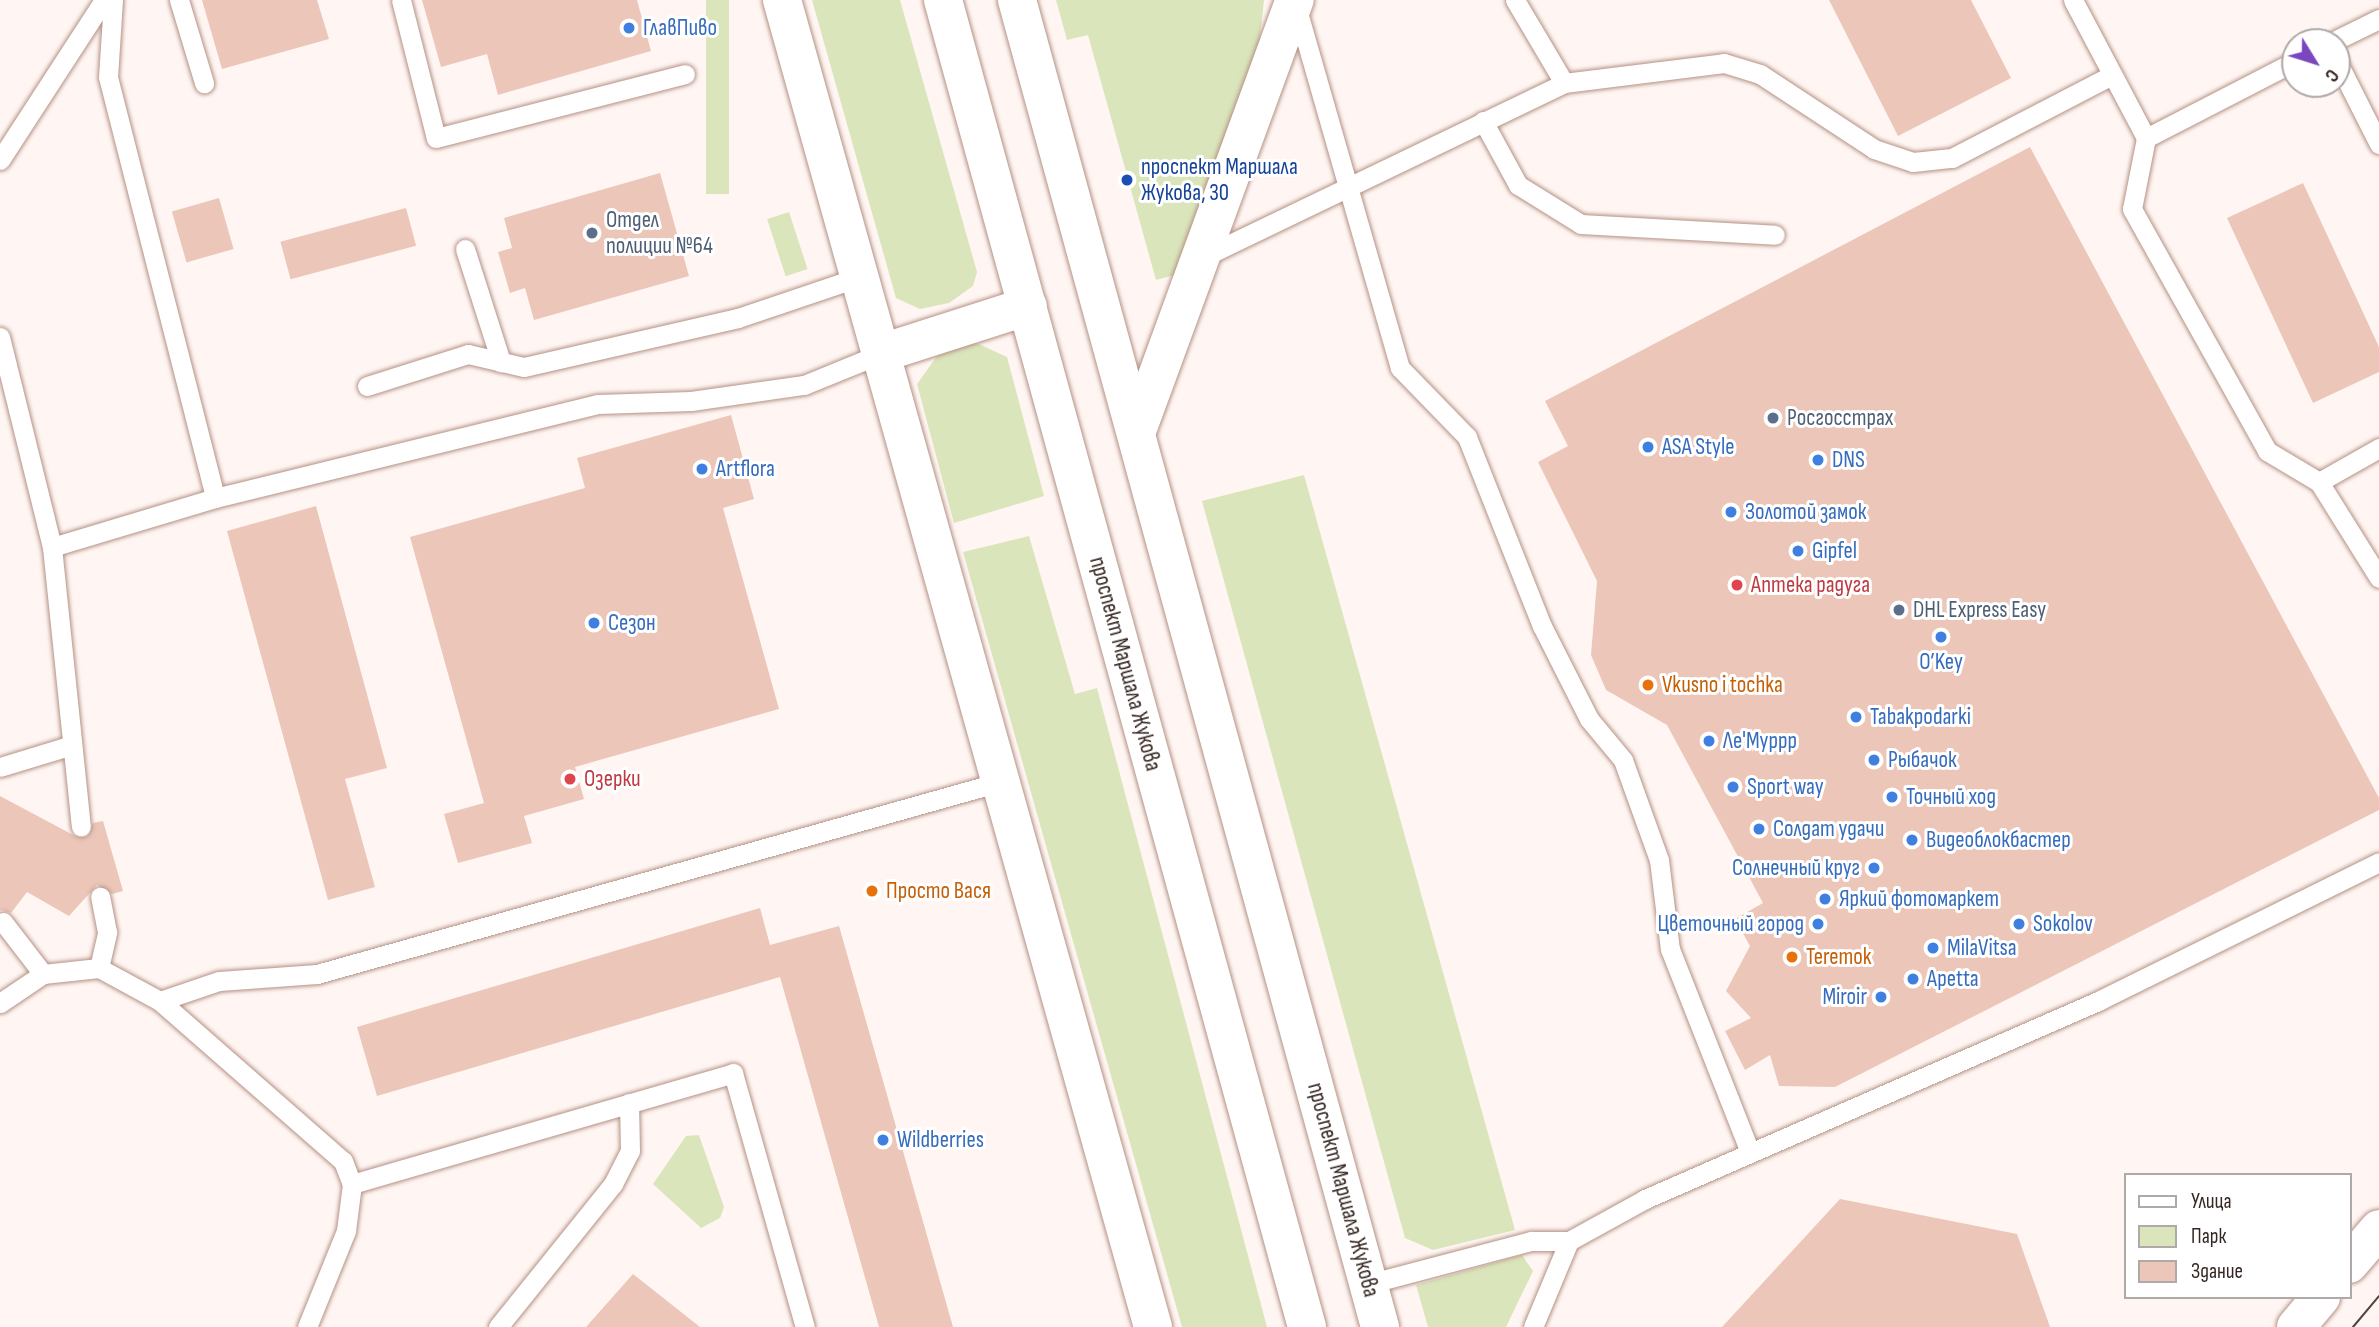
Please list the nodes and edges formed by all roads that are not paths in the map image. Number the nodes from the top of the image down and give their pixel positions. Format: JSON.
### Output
{"nodes":[{"id":1,"x":104,"y":0,"type":"edge"},
{"id":2,"x":113,"y":0,"type":"edge"},
{"id":3,"x":179,"y":0,"type":"edge"},
{"id":4,"x":401,"y":0,"type":"edge"},
{"id":5,"x":782,"y":0,"type":"edge"},
{"id":6,"x":943,"y":0,"type":"edge"},
{"id":7,"x":1017,"y":0,"type":"edge"},
{"id":8,"x":1515,"y":0,"type":"edge"},
{"id":9,"x":2073,"y":0,"type":"edge"},
{"id":10,"x":1301,"y":2,"type":"edge"},
{"id":11,"x":2379,"y":19,"type":"edge"},
{"id":12,"x":2351,"y":33,"type":"edge"},
{"id":13,"x":2281,"y":68,"type":"edge"},
{"id":14,"x":685,"y":74,"type":"dead end"},
{"id":15,"x":2112,"y":75,"type":"junction"},
{"id":16,"x":204,"y":83,"type":"dead end"},
{"id":17,"x":1564,"y":83,"type":"junction"},
{"id":18,"x":2351,"y":89,"type":"edge"},
{"id":19,"x":1483,"y":121,"type":"junction"},
{"id":20,"x":2146,"y":138,"type":"junction"},
{"id":21,"x":2379,"y":144,"type":"edge"},
{"id":22,"x":0,"y":160,"type":"edge"},
{"id":23,"x":1348,"y":183,"type":"junction"},
{"id":24,"x":1774,"y":235,"type":"dead end"},
{"id":25,"x":466,"y":249,"type":"dead end"},
{"id":26,"x":1202,"y":258,"type":"junction"},
{"id":27,"x":862,"y":276,"type":"junction"},
{"id":28,"x":1028,"y":306,"type":"junction"},
{"id":29,"x":0,"y":337,"type":"edge"},
{"id":30,"x":885,"y":352,"type":"junction"},
{"id":31,"x":501,"y":362,"type":"junction"},
{"id":32,"x":367,"y":386,"type":"dead end"},
{"id":33,"x":1138,"y":428,"type":"junction"},
{"id":34,"x":2379,"y":448,"type":"edge"},
{"id":35,"x":2319,"y":482,"type":"junction"},
{"id":36,"x":215,"y":498,"type":"junction"},
{"id":37,"x":52,"y":547,"type":"junction"},
{"id":38,"x":2379,"y":579,"type":"edge"},
{"id":39,"x":72,"y":745,"type":"junction"},
{"id":40,"x":0,"y":767,"type":"edge"},
{"id":41,"x":1003,"y":781,"type":"junction"},
{"id":42,"x":81,"y":826,"type":"dead end"},
{"id":43,"x":2379,"y":862,"type":"edge"},
{"id":44,"x":100,"y":897,"type":"dead end"},
{"id":45,"x":3,"y":922,"type":"dead end"},
{"id":46,"x":99,"y":968,"type":"junction"},
{"id":47,"x":43,"y":974,"type":"junction"},
{"id":48,"x":160,"y":1001,"type":"junction"},
{"id":49,"x":0,"y":1003,"type":"edge"},
{"id":50,"x":629,"y":1103,"type":"junction"},
{"id":51,"x":1750,"y":1152,"type":"junction"},
{"id":52,"x":352,"y":1184,"type":"junction"},
{"id":53,"x":2379,"y":1229,"type":"edge"},
{"id":54,"x":1569,"y":1241,"type":"junction"},
{"id":55,"x":2351,"y":1262,"type":"edge"},
{"id":56,"x":1368,"y":1284,"type":"junction"},
{"id":57,"x":2319,"y":1299,"type":"edge"},
{"id":58,"x":307,"y":1327,"type":"edge"},
{"id":59,"x":498,"y":1327,"type":"edge"},
{"id":60,"x":805,"y":1327,"type":"edge"},
{"id":61,"x":1153,"y":1327,"type":"edge"},
{"id":62,"x":1307,"y":1327,"type":"edge"},
{"id":63,"x":1380,"y":1327,"type":"edge"},
{"id":64,"x":1533,"y":1327,"type":"edge"},
{"id":65,"x":2296,"y":1327,"type":"edge"}],
"edges":[{"from":1,"to":22,"type":"lane"},
{"from":2,"to":36,"type":"lane"},
{"from":3,"to":16,"type":"lane"},
{"from":4,"to":14,"type":"lane"},
{"from":5,"to":27,"type":"main road"},
{"from":6,"to":28,"type":"main road","name":"проспект Маршала Жукова"},
{"from":7,"to":33,"type":"main road","name":"проспект Маршала Жукова"},
{"from":8,"to":17,"type":"lane"},
{"from":9,"to":15,"type":"lane"},
{"from":10,"to":23,"type":"lane"},
{"from":10,"to":26,"type":"main road"},
{"from":11,"to":12,"type":"lane"},
{"from":13,"to":20,"type":"lane"},
{"from":15,"to":17,"type":"lane"},
{"from":15,"to":20,"type":"lane"},
{"from":17,"to":19,"type":"lane"},
{"from":18,"to":21,"type":"lane"},
{"from":19,"to":23,"type":"lane"},
{"from":19,"to":24,"type":"lane"},
{"from":20,"to":35,"type":"lane"},
{"from":23,"to":26,"type":"lane"},
{"from":23,"to":51,"type":"lane"},
{"from":25,"to":31,"type":"lane"},
{"from":26,"to":33,"type":"main road"},
{"from":27,"to":30,"type":"main road"},
{"from":27,"to":31,"type":"lane"},
{"from":28,"to":30,"type":"main road"},
{"from":28,"to":62,"type":"main road","name":"проспект Маршала Жукова"},
{"from":29,"to":37,"type":"lane"},
{"from":30,"to":36,"type":"lane"},
{"from":30,"to":41,"type":"main road"},
{"from":31,"to":32,"type":"lane"},
{"from":33,"to":56,"type":"main road","name":"проспект Маршала Жукова"},
{"from":34,"to":35,"type":"lane"},
{"from":35,"to":38,"type":"lane"},
{"from":36,"to":37,"type":"lane"},
{"from":37,"to":39,"type":"lane"},
{"from":39,"to":40,"type":"lane"},
{"from":39,"to":42,"type":"lane"},
{"from":41,"to":48,"type":"lane"},
{"from":41,"to":61,"type":"main road"},
{"from":43,"to":51,"type":"lane"},
{"from":44,"to":46,"type":"lane"},
{"from":45,"to":47,"type":"lane"},
{"from":46,"to":47,"type":"lane"},
{"from":46,"to":48,"type":"lane"},
{"from":47,"to":49,"type":"lane"},
{"from":48,"to":52,"type":"lane"},
{"from":50,"to":52,"type":"lane"},
{"from":50,"to":59,"type":"lane"},
{"from":50,"to":60,"type":"lane"},
{"from":51,"to":54,"type":"lane"},
{"from":52,"to":58,"type":"lane"},
{"from":53,"to":55,"type":"main road"},
{"from":54,"to":56,"type":"lane"},
{"from":54,"to":64,"type":"lane"},
{"from":56,"to":63,"type":"main road","name":"проспект Маршала Жукова"},
{"from":57,"to":65,"type":"main road"}]}
